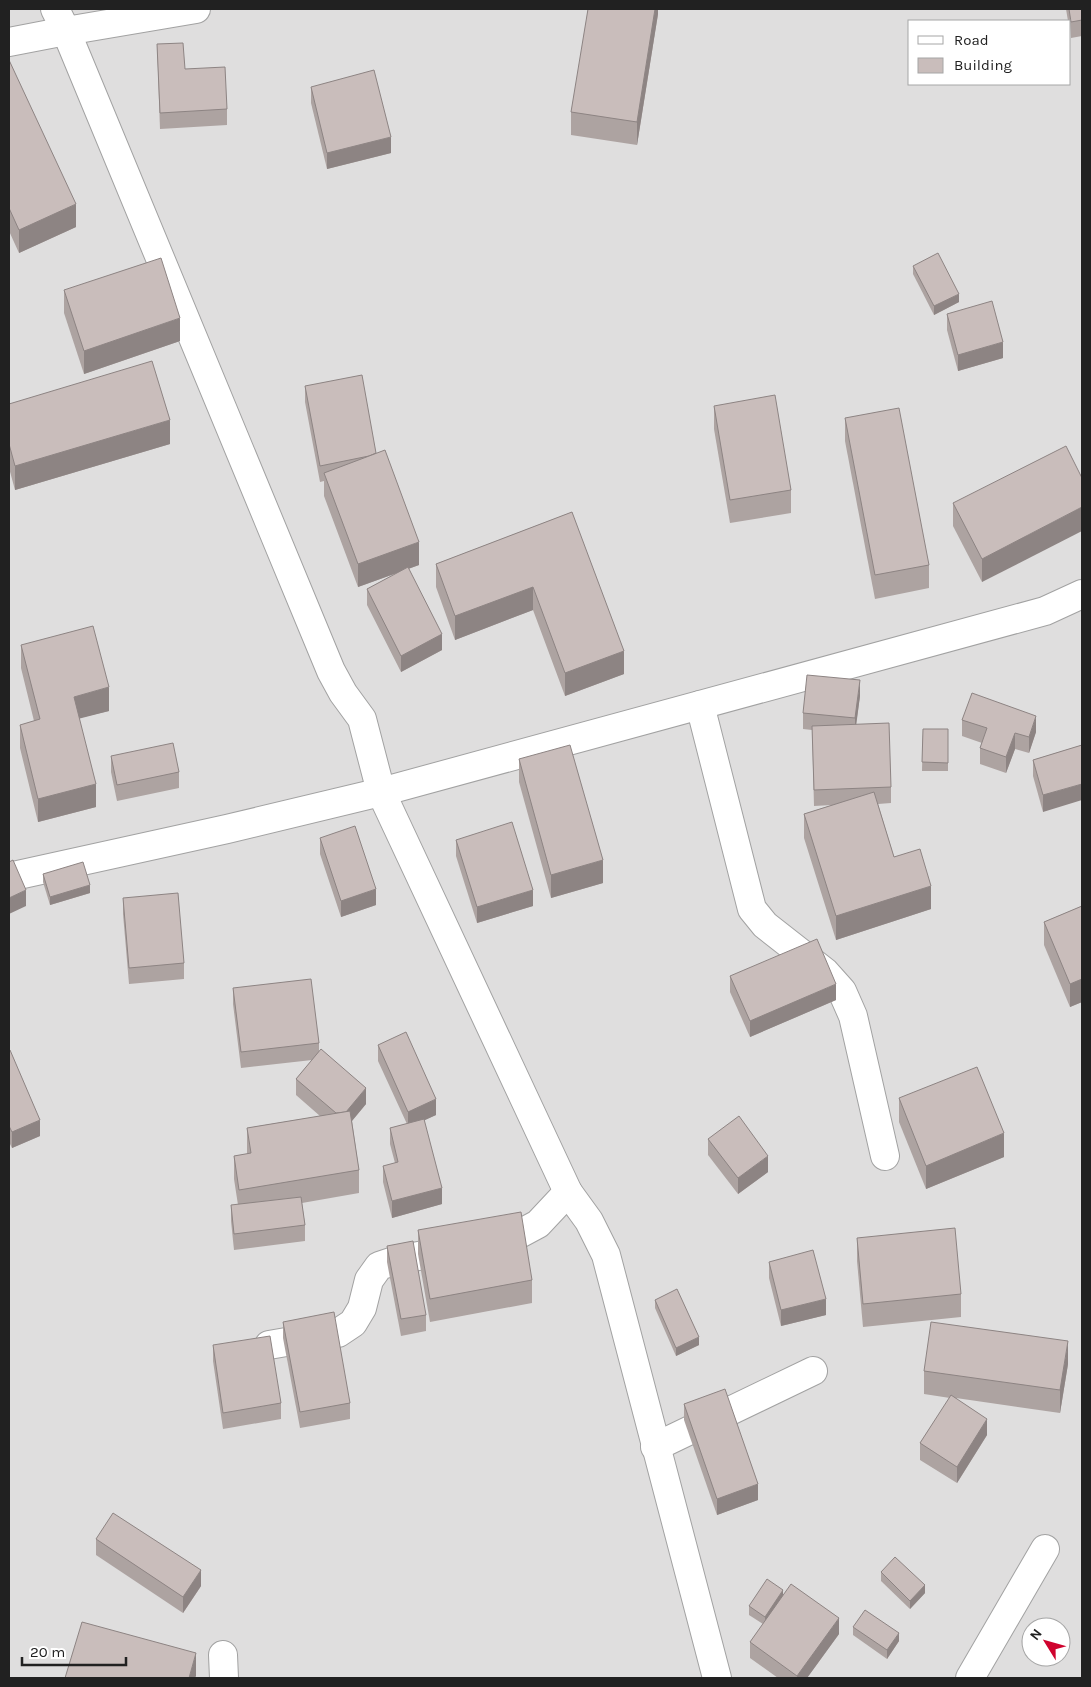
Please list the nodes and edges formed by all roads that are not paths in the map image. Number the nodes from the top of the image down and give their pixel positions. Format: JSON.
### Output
{"nodes":[{"id":1,"x":196,"y":9,"type":"edge"},
{"id":2,"x":60,"y":20,"type":"edge"},
{"id":3,"x":9,"y":42,"type":"edge"},
{"id":4,"x":1082,"y":594,"type":"edge"},
{"id":5,"x":700,"y":705,"type":"junction"},
{"id":6,"x":381,"y":792,"type":"junction"},
{"id":7,"x":9,"y":877,"type":"edge"},
{"id":8,"x":885,"y":1156,"type":"dead end"},
{"id":9,"x":568,"y":1192,"type":"junction"},
{"id":10,"x":269,"y":1345,"type":"edge"},
{"id":11,"x":812,"y":1371,"type":"dead end"},
{"id":12,"x":655,"y":1447,"type":"junction"},
{"id":13,"x":1045,"y":1549,"type":"dead end"},
{"id":14,"x":717,"y":1678,"type":"edge"},
{"id":15,"x":970,"y":1678,"type":"edge"}],
"edges":[{"from":1,"to":2,"type":"street"},
{"from":2,"to":3,"type":"street"},
{"from":2,"to":6,"type":"street"},
{"from":4,"to":5,"type":"street"},
{"from":5,"to":6,"type":"street"},
{"from":5,"to":8,"type":"street"},
{"from":6,"to":7,"type":"street"},
{"from":6,"to":9,"type":"street"},
{"from":9,"to":10,"type":"street"},
{"from":9,"to":12,"type":"street"},
{"from":11,"to":12,"type":"street"},
{"from":12,"to":14,"type":"street"},
{"from":13,"to":15,"type":"street"}]}
